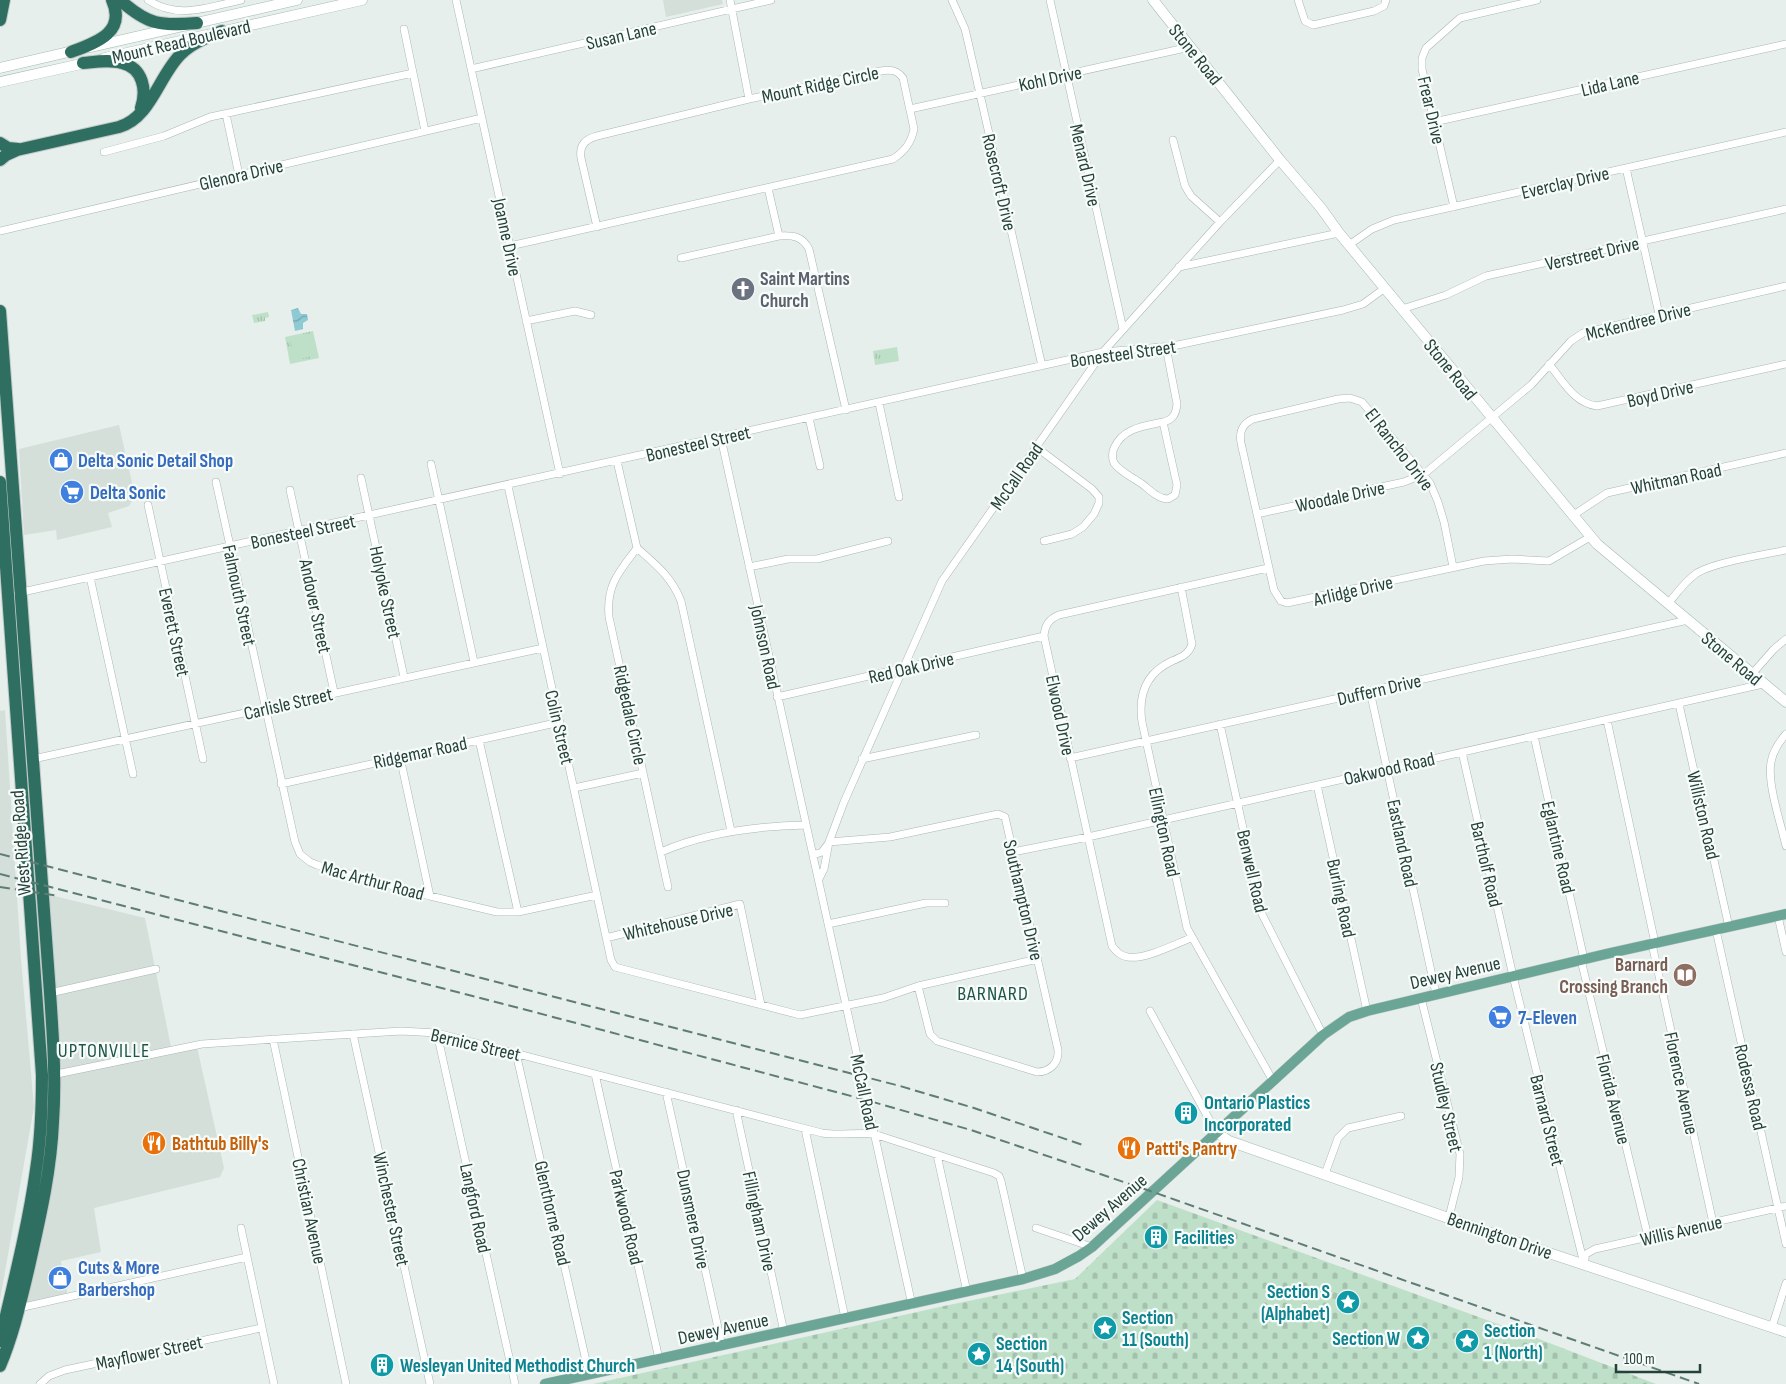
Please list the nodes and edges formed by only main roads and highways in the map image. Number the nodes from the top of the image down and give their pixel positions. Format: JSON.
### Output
{"nodes":[{"id":1,"x":4,"y":0,"type":"edge"},
{"id":2,"x":112,"y":0,"type":"edge"},
{"id":3,"x":120,"y":0,"type":"edge"},
{"id":4,"x":0,"y":20,"type":"edge"},
{"id":5,"x":197,"y":23,"type":"road end"},
{"id":6,"x":222,"y":31,"type":"road end"},
{"id":7,"x":71,"y":52,"type":"road end"},
{"id":8,"x":83,"y":63,"type":"road end"},
{"id":9,"x":136,"y":117,"type":"junction"},
{"id":10,"x":0,"y":143,"type":"edge"},
{"id":11,"x":21,"y":149,"type":"junction"},
{"id":12,"x":0,"y":160,"type":"edge"},
{"id":13,"x":0,"y":311,"type":"edge"},
{"id":14,"x":0,"y":482,"type":"edge"},
{"id":15,"x":2,"y":524,"type":"edge"},
{"id":16,"x":14,"y":594,"type":"junction"},
{"id":17,"x":1782,"y":915,"type":"edge"},
{"id":18,"x":48,"y":1075,"type":"junction"},
{"id":19,"x":0,"y":1341,"type":"edge"},
{"id":20,"x":0,"y":1366,"type":"edge"},
{"id":21,"x":546,"y":1384,"type":"edge"}],
"edges":[{"from":1,"to":4,"type":"highway"},
{"from":2,"to":7,"type":"highway"},
{"from":3,"to":5,"type":"highway"},
{"from":6,"to":9,"type":"highway"},
{"from":8,"to":9,"type":"highway"},
{"from":9,"to":11,"type":"highway"},
{"from":10,"to":11,"type":"highway"},
{"from":11,"to":12,"type":"highway"},
{"from":13,"to":16,"type":"highway","name":"West Ridge Road"},
{"from":14,"to":15,"type":"highway","name":"West Ridge Road"},
{"from":15,"to":16,"type":"highway","name":"West Ridge Road"},
{"from":16,"to":18,"type":"highway","name":"West Ridge Road"},
{"from":16,"to":18,"type":"highway","name":"West Ridge Road"},
{"from":17,"to":21,"type":"main road","name":"Dewey Avenue"},
{"from":18,"to":19,"type":"highway","name":"West Ridge Road"},
{"from":18,"to":20,"type":"highway","name":"West Ridge Road"}]}
